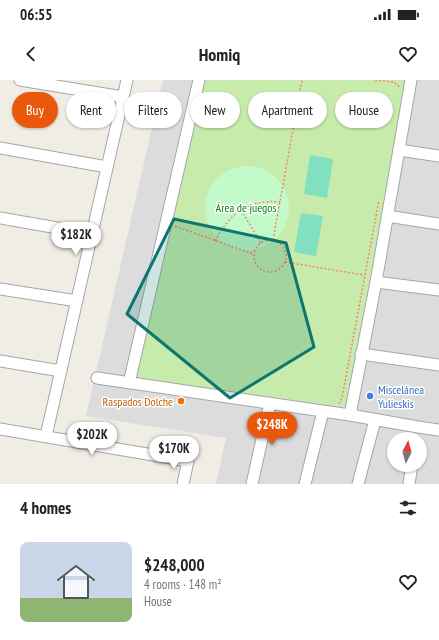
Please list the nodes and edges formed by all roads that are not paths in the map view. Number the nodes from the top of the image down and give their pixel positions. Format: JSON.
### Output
{"nodes":[{"id":1,"x":20,"y":80,"type":"edge"},
{"id":2,"x":127,"y":80,"type":"edge"},
{"id":3,"x":199,"y":80,"type":"edge"},
{"id":4,"x":411,"y":80,"type":"edge"},
{"id":5,"x":123,"y":97,"type":"junction"},
{"id":6,"x":0,"y":148,"type":"edge"},
{"id":7,"x":399,"y":150,"type":"junction"},
{"id":8,"x":439,"y":156,"type":"edge"},
{"id":9,"x":107,"y":167,"type":"junction"},
{"id":10,"x":387,"y":216,"type":"junction"},
{"id":11,"x":0,"y":218,"type":"edge"},
{"id":12,"x":439,"y":224,"type":"edge"},
{"id":13,"x":92,"y":234,"type":"junction"},
{"id":14,"x":376,"y":282,"type":"junction"},
{"id":15,"x":0,"y":289,"type":"edge"},
{"id":16,"x":439,"y":290,"type":"edge"},
{"id":17,"x":77,"y":301,"type":"junction"},
{"id":18,"x":361,"y":354,"type":"junction"},
{"id":19,"x":0,"y":361,"type":"edge"},
{"id":20,"x":439,"y":365,"type":"edge"},
{"id":21,"x":61,"y":371,"type":"junction"},
{"id":22,"x":97,"y":378,"type":"dead end"},
{"id":23,"x":130,"y":383,"type":"junction"},
{"id":24,"x":270,"y":404,"type":"junction"},
{"id":25,"x":323,"y":412,"type":"junction"},
{"id":26,"x":350,"y":415,"type":"junction"},
{"id":27,"x":375,"y":420,"type":"junction"},
{"id":28,"x":0,"y":428,"type":"edge"},
{"id":29,"x":418,"y":428,"type":"junction"},
{"id":30,"x":439,"y":430,"type":"edge"},
{"id":31,"x":417,"y":432,"type":"edge"},
{"id":32,"x":46,"y":436,"type":"junction"},
{"id":33,"x":411,"y":472,"type":"edge"},
{"id":34,"x":183,"y":484,"type":"edge"},
{"id":35,"x":252,"y":484,"type":"edge"},
{"id":36,"x":305,"y":484,"type":"edge"},
{"id":37,"x":358,"y":484,"type":"edge"},
{"id":38,"x":408,"y":484,"type":"edge"}],
"edges":[{"from":1,"to":5,"type":"street"},
{"from":2,"to":5,"type":"street"},
{"from":3,"to":23,"type":"street"},
{"from":4,"to":7,"type":"street"},
{"from":5,"to":9,"type":"street"},
{"from":6,"to":9,"type":"street"},
{"from":7,"to":8,"type":"street"},
{"from":7,"to":10,"type":"street"},
{"from":9,"to":13,"type":"street"},
{"from":10,"to":12,"type":"street"},
{"from":10,"to":14,"type":"street"},
{"from":11,"to":13,"type":"street"},
{"from":13,"to":17,"type":"street"},
{"from":14,"to":16,"type":"street"},
{"from":14,"to":18,"type":"street"},
{"from":15,"to":17,"type":"street"},
{"from":17,"to":21,"type":"street"},
{"from":18,"to":20,"type":"street"},
{"from":18,"to":26,"type":"street"},
{"from":19,"to":21,"type":"street"},
{"from":21,"to":32,"type":"street"},
{"from":22,"to":23,"type":"street"},
{"from":23,"to":24,"type":"street"},
{"from":24,"to":25,"type":"street"},
{"from":24,"to":35,"type":"street"},
{"from":25,"to":26,"type":"street"},
{"from":25,"to":36,"type":"street"},
{"from":26,"to":27,"type":"street"},
{"from":27,"to":29,"type":"street"},
{"from":27,"to":37,"type":"street"},
{"from":28,"to":32,"type":"street"},
{"from":29,"to":30,"type":"street"},
{"from":29,"to":31,"type":"street"},
{"from":32,"to":34,"type":"street"},
{"from":33,"to":38,"type":"street"}]}
